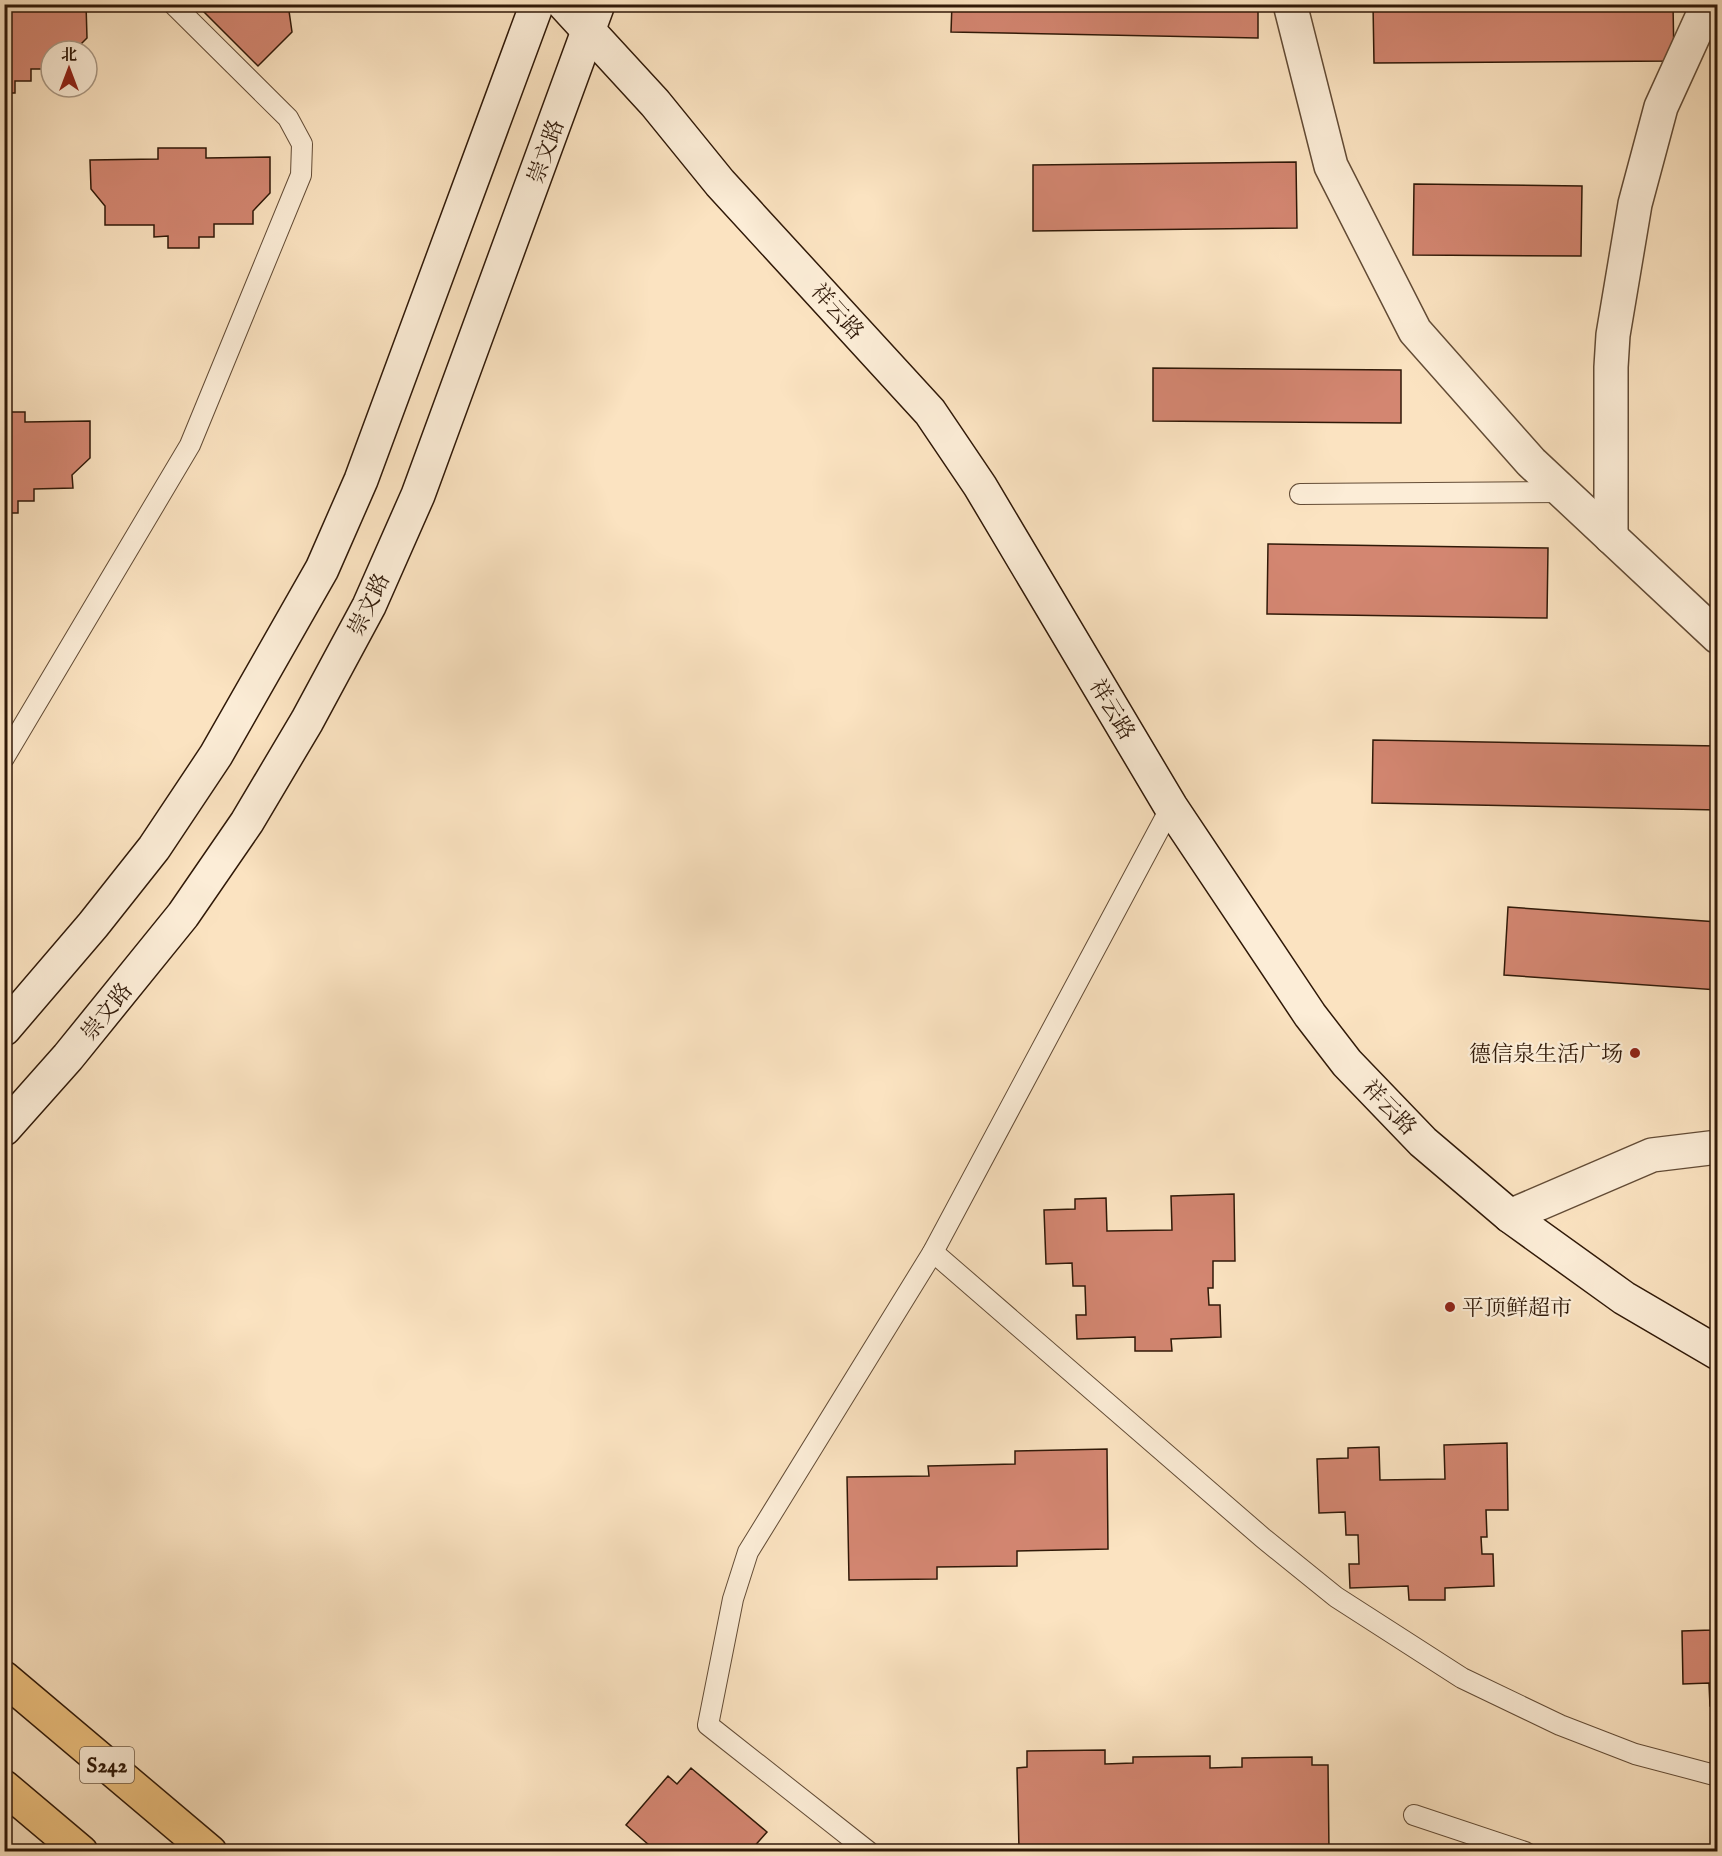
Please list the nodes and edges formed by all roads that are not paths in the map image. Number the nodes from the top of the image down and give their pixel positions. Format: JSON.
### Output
{"nodes":[{"id":1,"x":174,"y":4,"type":"edge"},
{"id":2,"x":537,"y":4,"type":"edge"},
{"id":3,"x":564,"y":4,"type":"edge"},
{"id":4,"x":1290,"y":4,"type":"edge"},
{"id":5,"x":1708,"y":4,"type":"edge"},
{"id":6,"x":593,"y":18,"type":"edge"},
{"id":7,"x":1564,"y":492,"type":"junction"},
{"id":8,"x":1300,"y":494,"type":"dead end"},
{"id":9,"x":1611,"y":537,"type":"junction"},
{"id":10,"x":1718,"y":637,"type":"edge"},
{"id":11,"x":4,"y":758,"type":"edge"},
{"id":12,"x":1171,"y":807,"type":"junction"},
{"id":13,"x":4,"y":1029,"type":"edge"},
{"id":14,"x":4,"y":1129,"type":"edge"},
{"id":15,"x":1718,"y":1147,"type":"edge"},
{"id":16,"x":1510,"y":1216,"type":"junction"},
{"id":17,"x":933,"y":1252,"type":"junction"},
{"id":18,"x":1718,"y":1353,"type":"edge"},
{"id":19,"x":4,"y":1678,"type":"edge"},
{"id":20,"x":1718,"y":1776,"type":"edge"},
{"id":21,"x":4,"y":1787,"type":"edge"},
{"id":22,"x":1414,"y":1815,"type":"dead end"},
{"id":23,"x":81,"y":1851,"type":"edge"},
{"id":24,"x":210,"y":1851,"type":"edge"},
{"id":25,"x":869,"y":1851,"type":"edge"},
{"id":26,"x":1525,"y":1851,"type":"edge"}],
"edges":[{"from":1,"to":11,"type":"lane"},
{"from":2,"to":13,"type":"main road"},
{"from":3,"to":6,"type":"main road","name":"祥云路"},
{"from":4,"to":7,"type":"main road"},
{"from":5,"to":9,"type":"main road"},
{"from":6,"to":12,"type":"main road","name":"祥云路"},
{"from":6,"to":14,"type":"main road","name":"崇文路"},
{"from":7,"to":8,"type":"lane"},
{"from":7,"to":9,"type":"main road"},
{"from":9,"to":10,"type":"main road"},
{"from":12,"to":16,"type":"main road","name":"祥云路"},
{"from":12,"to":17,"type":"lane"},
{"from":15,"to":16,"type":"main road"},
{"from":16,"to":18,"type":"main road","name":"祥云路"},
{"from":17,"to":20,"type":"lane"},
{"from":17,"to":25,"type":"lane"},
{"from":19,"to":24,"type":"main road","number":"S242"},
{"from":21,"to":23,"type":"main road"},
{"from":22,"to":26,"type":"lane"}]}
